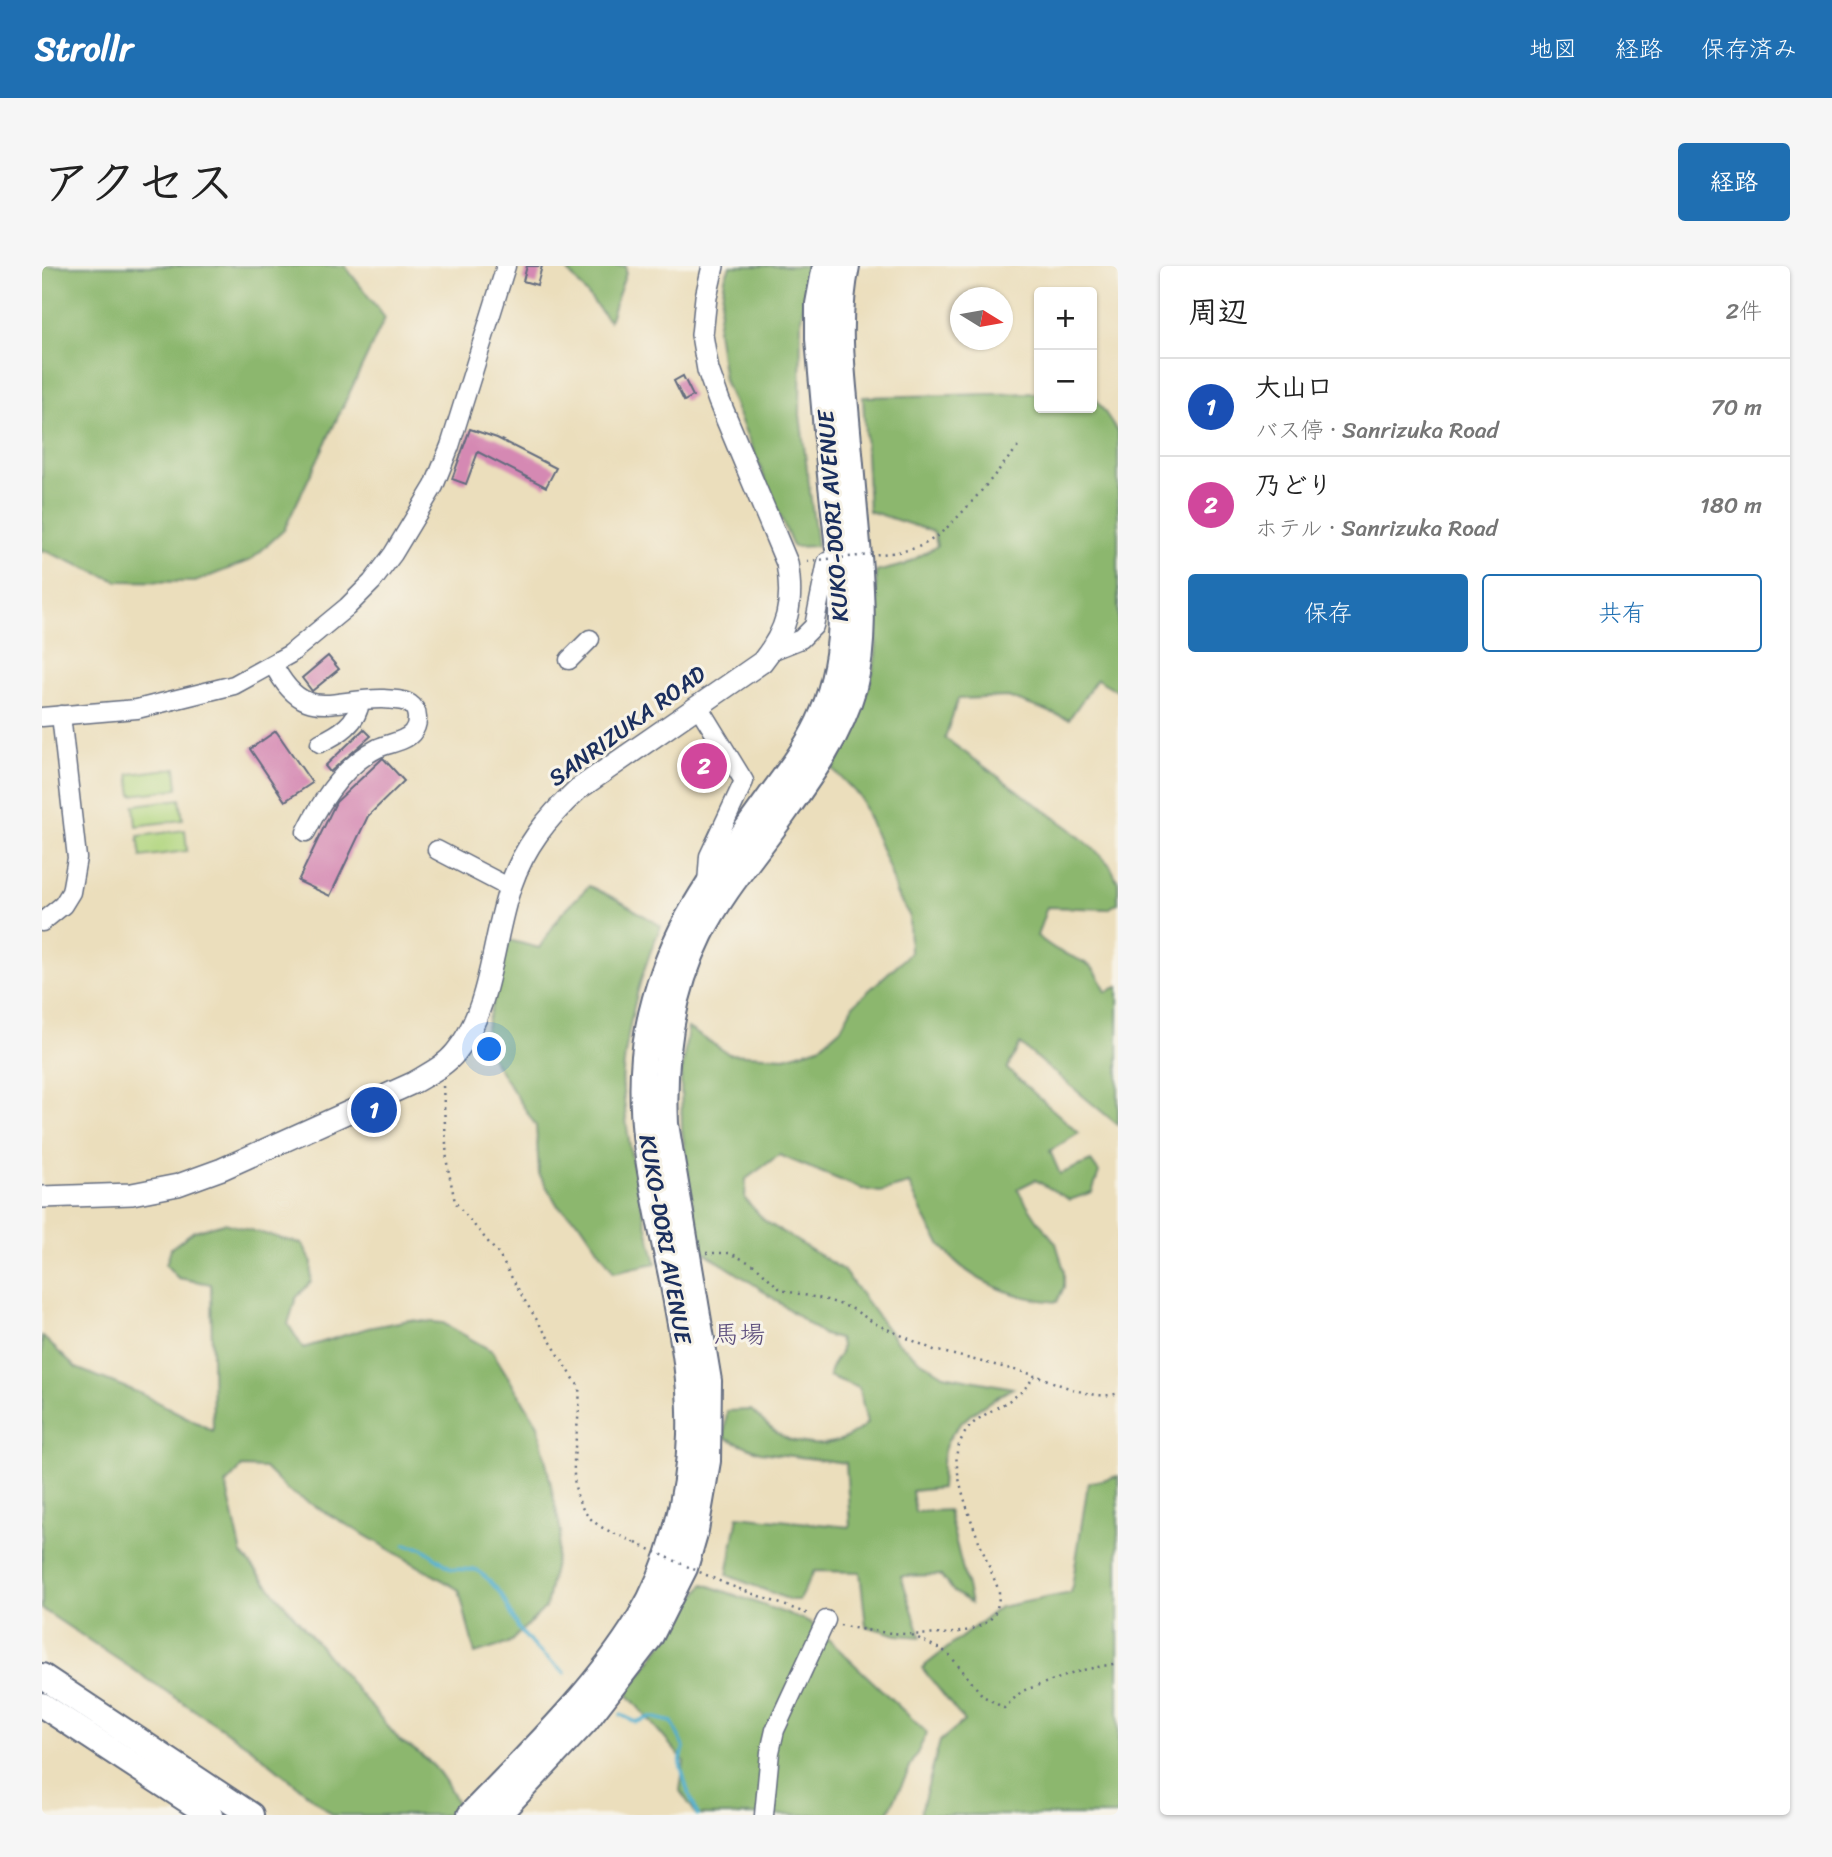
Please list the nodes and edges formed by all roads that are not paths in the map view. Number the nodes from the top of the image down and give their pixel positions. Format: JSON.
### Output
{"nodes":[{"id":1,"x":506,"y":266,"type":"edge"},
{"id":2,"x":713,"y":266,"type":"edge"},
{"id":3,"x":825,"y":266,"type":"edge"},
{"id":4,"x":846,"y":266,"type":"edge"},
{"id":5,"x":838,"y":561,"type":"junction"},
{"id":6,"x":590,"y":639,"type":"dead end"},
{"id":7,"x":771,"y":651,"type":"junction"},
{"id":8,"x":569,"y":660,"type":"dead end"},
{"id":9,"x":273,"y":664,"type":"junction"},
{"id":10,"x":360,"y":701,"type":"junction"},
{"id":11,"x":698,"y":706,"type":"junction"},
{"id":12,"x":61,"y":715,"type":"junction"},
{"id":13,"x":42,"y":717,"type":"edge"},
{"id":14,"x":320,"y":743,"type":"dead end"},
{"id":15,"x":306,"y":832,"type":"dead end"},
{"id":16,"x":437,"y":850,"type":"dead end"},
{"id":17,"x":707,"y":884,"type":"junction"},
{"id":18,"x":510,"y":888,"type":"junction"},
{"id":19,"x":42,"y":922,"type":"edge"},
{"id":20,"x":42,"y":1197,"type":"edge"},
{"id":21,"x":826,"y":1620,"type":"road end"},
{"id":22,"x":42,"y":1676,"type":"edge"},
{"id":23,"x":42,"y":1706,"type":"edge"},
{"id":24,"x":210,"y":1815,"type":"edge"},
{"id":25,"x":251,"y":1815,"type":"edge"},
{"id":26,"x":470,"y":1815,"type":"edge"},
{"id":27,"x":498,"y":1815,"type":"edge"},
{"id":28,"x":764,"y":1815,"type":"edge"}],
"edges":[{"from":1,"to":9,"type":"street"},
{"from":2,"to":7,"type":"main road","name":"SANRIZUKA ROAD"},
{"from":3,"to":5,"type":"highway","name":"KUKO-DORI AVENUE"},
{"from":4,"to":27,"type":"highway","name":"KUKO-DORI AVENUE"},
{"from":5,"to":7,"type":"street"},
{"from":5,"to":17,"type":"highway","name":"KUKO-DORI AVENUE"},
{"from":6,"to":8,"type":"street"},
{"from":7,"to":11,"type":"main road","name":"SANRIZUKA ROAD"},
{"from":9,"to":10,"type":"street"},
{"from":9,"to":12,"type":"street"},
{"from":10,"to":14,"type":"street"},
{"from":10,"to":15,"type":"street"},
{"from":11,"to":17,"type":"street"},
{"from":11,"to":18,"type":"main road","name":"SANRIZUKA ROAD"},
{"from":12,"to":13,"type":"street"},
{"from":12,"to":19,"type":"street"},
{"from":16,"to":18,"type":"street"},
{"from":17,"to":26,"type":"highway","name":"KUKO-DORI AVENUE"},
{"from":18,"to":20,"type":"main road","name":"SANRIZUKA ROAD"},
{"from":21,"to":28,"type":"street"},
{"from":22,"to":25,"type":"highway"},
{"from":23,"to":24,"type":"highway"}]}
